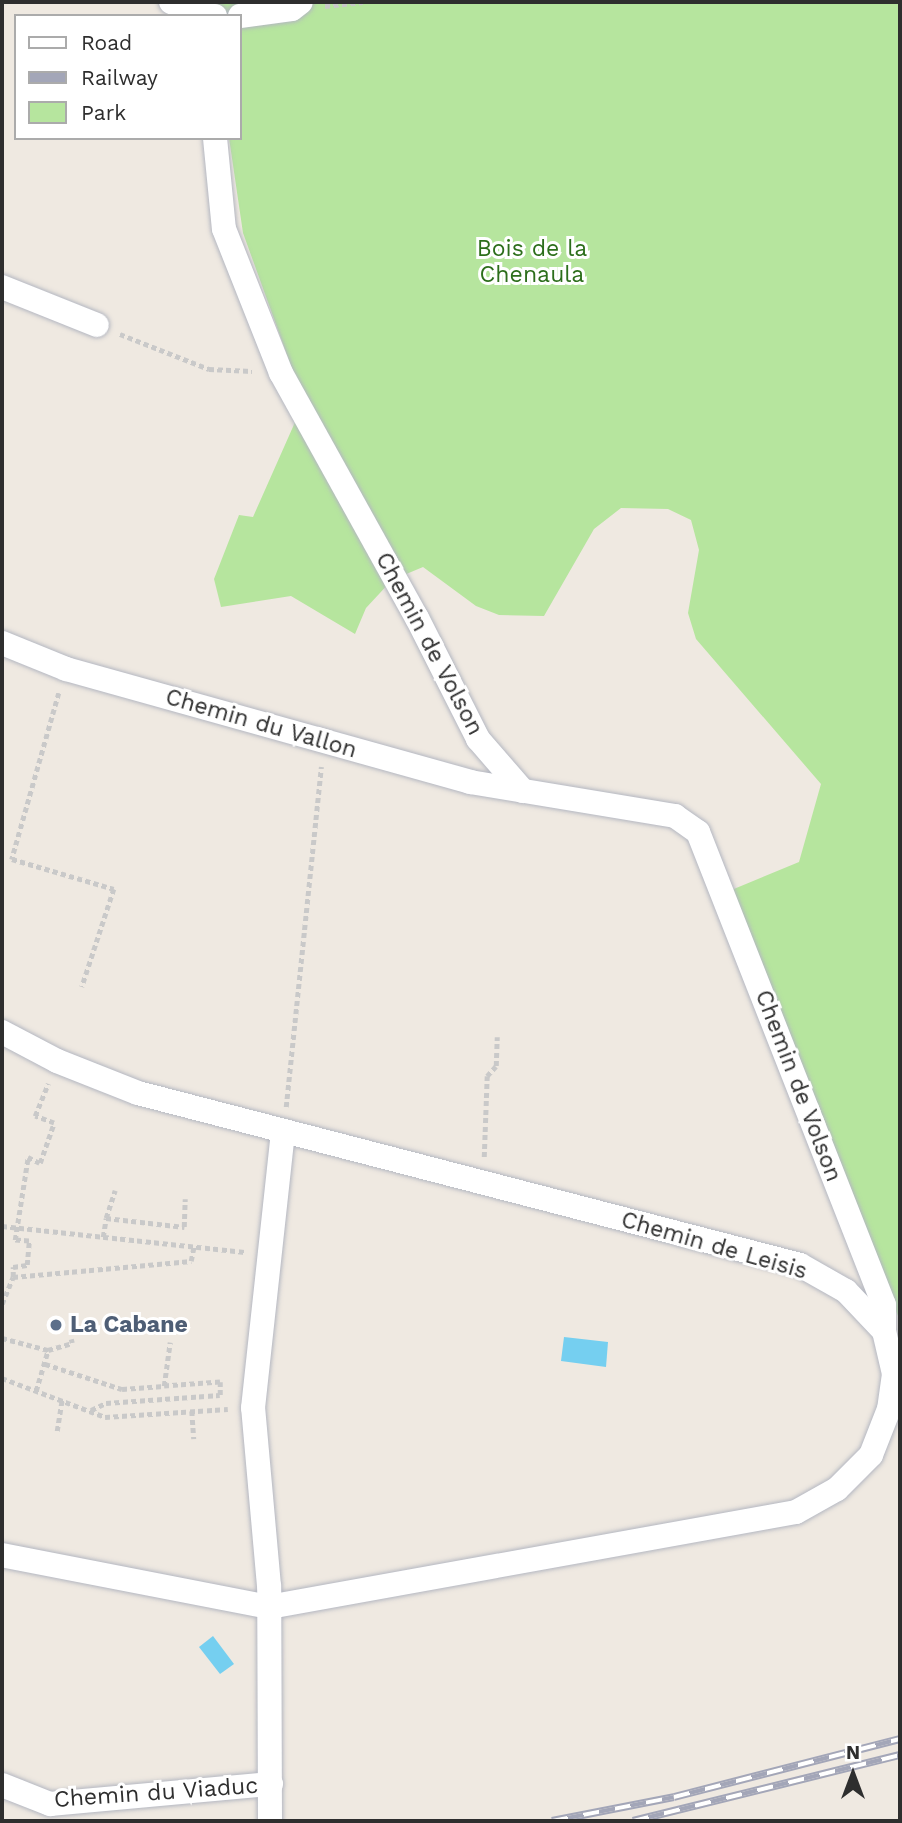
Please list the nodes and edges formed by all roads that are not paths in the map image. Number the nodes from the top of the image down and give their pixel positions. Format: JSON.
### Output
{"nodes":[{"id":1,"x":171,"y":2,"type":"edge"},
{"id":2,"x":301,"y":2,"type":"edge"},
{"id":3,"x":198,"y":14,"type":"edge"},
{"id":4,"x":242,"y":16,"type":"edge"},
{"id":5,"x":215,"y":140,"type":"edge"},
{"id":6,"x":2,"y":287,"type":"edge"},
{"id":7,"x":97,"y":325,"type":"road end"},
{"id":8,"x":2,"y":643,"type":"edge"},
{"id":9,"x":523,"y":791,"type":"junction"},
{"id":10,"x":2,"y":1032,"type":"edge"},
{"id":11,"x":283,"y":1132,"type":"junction"},
{"id":12,"x":884,"y":1331,"type":"junction"},
{"id":13,"x":2,"y":1555,"type":"edge"},
{"id":14,"x":269,"y":1607,"type":"junction"},
{"id":15,"x":2,"y":1786,"type":"edge"},
{"id":16,"x":270,"y":1789,"type":"junction"},
{"id":17,"x":270,"y":1821,"type":"edge"}],
"edges":[{"from":1,"to":3,"type":"street"},
{"from":2,"to":4,"type":"street"},
{"from":5,"to":9,"type":"street","name":"Chemin de Volson"},
{"from":6,"to":7,"type":"street"},
{"from":8,"to":9,"type":"street","name":"Chemin du Vallon"},
{"from":9,"to":12,"type":"street","name":"Chemin de Volson"},
{"from":10,"to":11,"type":"street","name":"Chemin de Leisis"},
{"from":11,"to":12,"type":"street","name":"Chemin de Leisis"},
{"from":11,"to":14,"type":"street"},
{"from":12,"to":14,"type":"street"},
{"from":13,"to":14,"type":"street"},
{"from":14,"to":16,"type":"street"},
{"from":15,"to":16,"type":"street","name":"Chemin du Viaduc"},
{"from":16,"to":17,"type":"street"}]}
